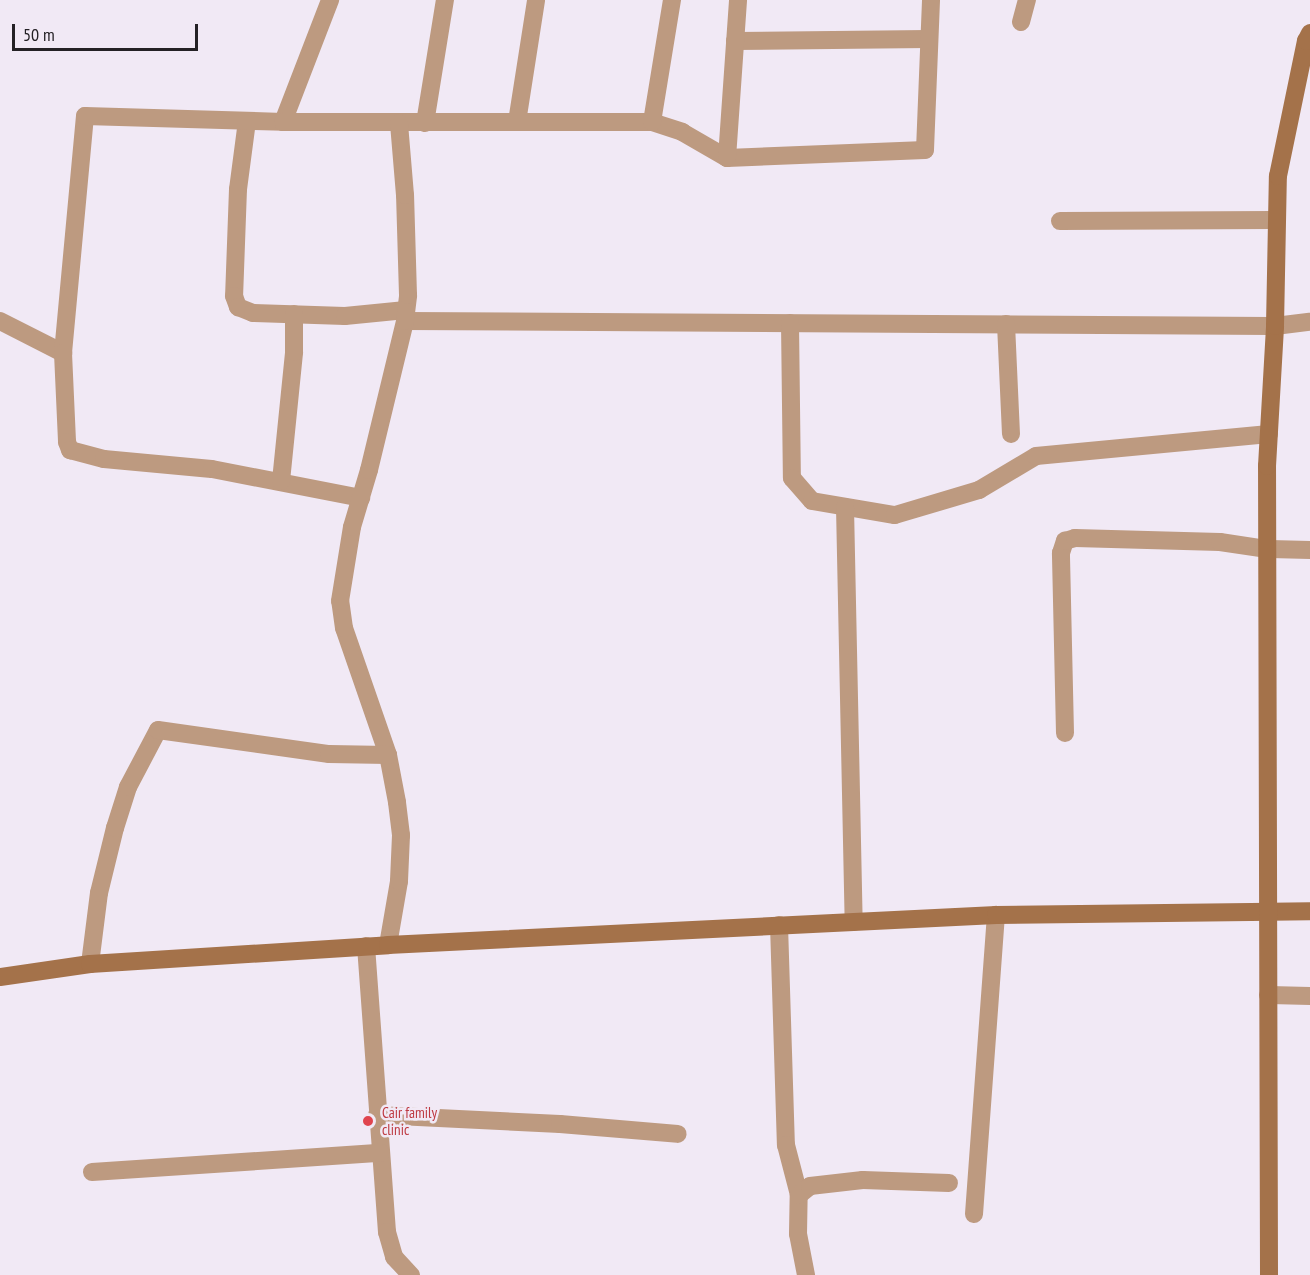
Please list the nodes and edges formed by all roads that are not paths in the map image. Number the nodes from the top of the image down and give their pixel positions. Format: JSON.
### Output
{"nodes":[{"id":1,"x":330,"y":0,"type":"edge"},
{"id":2,"x":446,"y":0,"type":"edge"},
{"id":3,"x":536,"y":0,"type":"edge"},
{"id":4,"x":672,"y":0,"type":"edge"},
{"id":5,"x":738,"y":0,"type":"edge"},
{"id":6,"x":931,"y":0,"type":"edge"},
{"id":7,"x":1027,"y":0,"type":"edge"},
{"id":8,"x":1021,"y":21,"type":"dead end"},
{"id":9,"x":1310,"y":33,"type":"edge"},
{"id":10,"x":928,"y":39,"type":"junction"},
{"id":11,"x":735,"y":41,"type":"junction"},
{"id":12,"x":247,"y":122,"type":"junction"},
{"id":13,"x":284,"y":122,"type":"junction"},
{"id":14,"x":517,"y":122,"type":"junction"},
{"id":15,"x":652,"y":122,"type":"junction"},
{"id":16,"x":399,"y":123,"type":"junction"},
{"id":17,"x":425,"y":123,"type":"junction"},
{"id":18,"x":727,"y":158,"type":"junction"},
{"id":19,"x":1276,"y":220,"type":"junction"},
{"id":20,"x":1060,"y":221,"type":"dead end"},
{"id":21,"x":294,"y":314,"type":"junction"},
{"id":22,"x":405,"y":315,"type":"junction"},
{"id":23,"x":0,"y":321,"type":"edge"},
{"id":24,"x":1310,"y":322,"type":"edge"},
{"id":25,"x":790,"y":323,"type":"junction"},
{"id":26,"x":1006,"y":324,"type":"junction"},
{"id":27,"x":1275,"y":326,"type":"junction"},
{"id":28,"x":63,"y":353,"type":"junction"},
{"id":29,"x":1011,"y":434,"type":"dead end"},
{"id":30,"x":1269,"y":434,"type":"junction"},
{"id":31,"x":281,"y":481,"type":"junction"},
{"id":32,"x":361,"y":498,"type":"junction"},
{"id":33,"x":845,"y":507,"type":"junction"},
{"id":34,"x":1267,"y":549,"type":"junction"},
{"id":35,"x":1310,"y":550,"type":"edge"},
{"id":36,"x":1065,"y":733,"type":"dead end"},
{"id":37,"x":388,"y":755,"type":"junction"},
{"id":38,"x":1310,"y":910,"type":"edge"},
{"id":39,"x":1268,"y":911,"type":"junction"},
{"id":40,"x":996,"y":915,"type":"junction"},
{"id":41,"x":854,"y":922,"type":"junction"},
{"id":42,"x":779,"y":925,"type":"junction"},
{"id":43,"x":388,"y":945,"type":"junction"},
{"id":44,"x":366,"y":946,"type":"junction"},
{"id":45,"x":90,"y":964,"type":"junction"},
{"id":46,"x":0,"y":976,"type":"edge"},
{"id":47,"x":1268,"y":995,"type":"junction"},
{"id":48,"x":1310,"y":996,"type":"edge"},
{"id":49,"x":377,"y":1115,"type":"junction"},
{"id":50,"x":678,"y":1134,"type":"dead end"},
{"id":51,"x":380,"y":1152,"type":"junction"},
{"id":52,"x":92,"y":1172,"type":"dead end"},
{"id":53,"x":949,"y":1183,"type":"dead end"},
{"id":54,"x":799,"y":1195,"type":"junction"},
{"id":55,"x":974,"y":1214,"type":"dead end"},
{"id":56,"x":411,"y":1275,"type":"edge"},
{"id":57,"x":806,"y":1275,"type":"edge"},
{"id":58,"x":1269,"y":1275,"type":"edge"}],
"edges":[{"from":1,"to":13,"type":"street"},
{"from":2,"to":17,"type":"street"},
{"from":3,"to":14,"type":"street"},
{"from":4,"to":15,"type":"street"},
{"from":5,"to":11,"type":"street"},
{"from":6,"to":10,"type":"street"},
{"from":7,"to":8,"type":"street"},
{"from":9,"to":19,"type":"street"},
{"from":10,"to":11,"type":"street"},
{"from":10,"to":18,"type":"street"},
{"from":11,"to":18,"type":"street"},
{"from":12,"to":13,"type":"street"},
{"from":12,"to":21,"type":"street"},
{"from":12,"to":28,"type":"street"},
{"from":13,"to":16,"type":"street"},
{"from":14,"to":15,"type":"street"},
{"from":14,"to":17,"type":"street"},
{"from":15,"to":18,"type":"street"},
{"from":16,"to":17,"type":"street"},
{"from":16,"to":22,"type":"street"},
{"from":19,"to":20,"type":"street"},
{"from":19,"to":27,"type":"street"},
{"from":21,"to":22,"type":"street"},
{"from":21,"to":31,"type":"street"},
{"from":22,"to":25,"type":"street"},
{"from":22,"to":32,"type":"street"},
{"from":23,"to":28,"type":"street"},
{"from":24,"to":27,"type":"street"},
{"from":25,"to":26,"type":"street"},
{"from":25,"to":33,"type":"street"},
{"from":26,"to":27,"type":"street"},
{"from":26,"to":29,"type":"street"},
{"from":27,"to":30,"type":"street"},
{"from":28,"to":31,"type":"street"},
{"from":30,"to":33,"type":"street"},
{"from":30,"to":34,"type":"street"},
{"from":31,"to":32,"type":"street"},
{"from":32,"to":37,"type":"street"},
{"from":33,"to":41,"type":"street"},
{"from":34,"to":35,"type":"street"},
{"from":34,"to":36,"type":"street"},
{"from":34,"to":39,"type":"street"},
{"from":37,"to":43,"type":"street"},
{"from":37,"to":45,"type":"street"},
{"from":38,"to":39,"type":"street"},
{"from":39,"to":40,"type":"street"},
{"from":39,"to":47,"type":"street"},
{"from":40,"to":41,"type":"street"},
{"from":40,"to":55,"type":"street"},
{"from":41,"to":42,"type":"street"},
{"from":42,"to":43,"type":"street"},
{"from":42,"to":54,"type":"street"},
{"from":43,"to":44,"type":"street"},
{"from":44,"to":45,"type":"street"},
{"from":44,"to":49,"type":"street"},
{"from":45,"to":46,"type":"street"},
{"from":47,"to":48,"type":"street"},
{"from":47,"to":58,"type":"street"},
{"from":49,"to":50,"type":"street"},
{"from":49,"to":51,"type":"street"},
{"from":51,"to":52,"type":"street"},
{"from":51,"to":56,"type":"street"},
{"from":53,"to":54,"type":"street"},
{"from":54,"to":57,"type":"street"}]}
